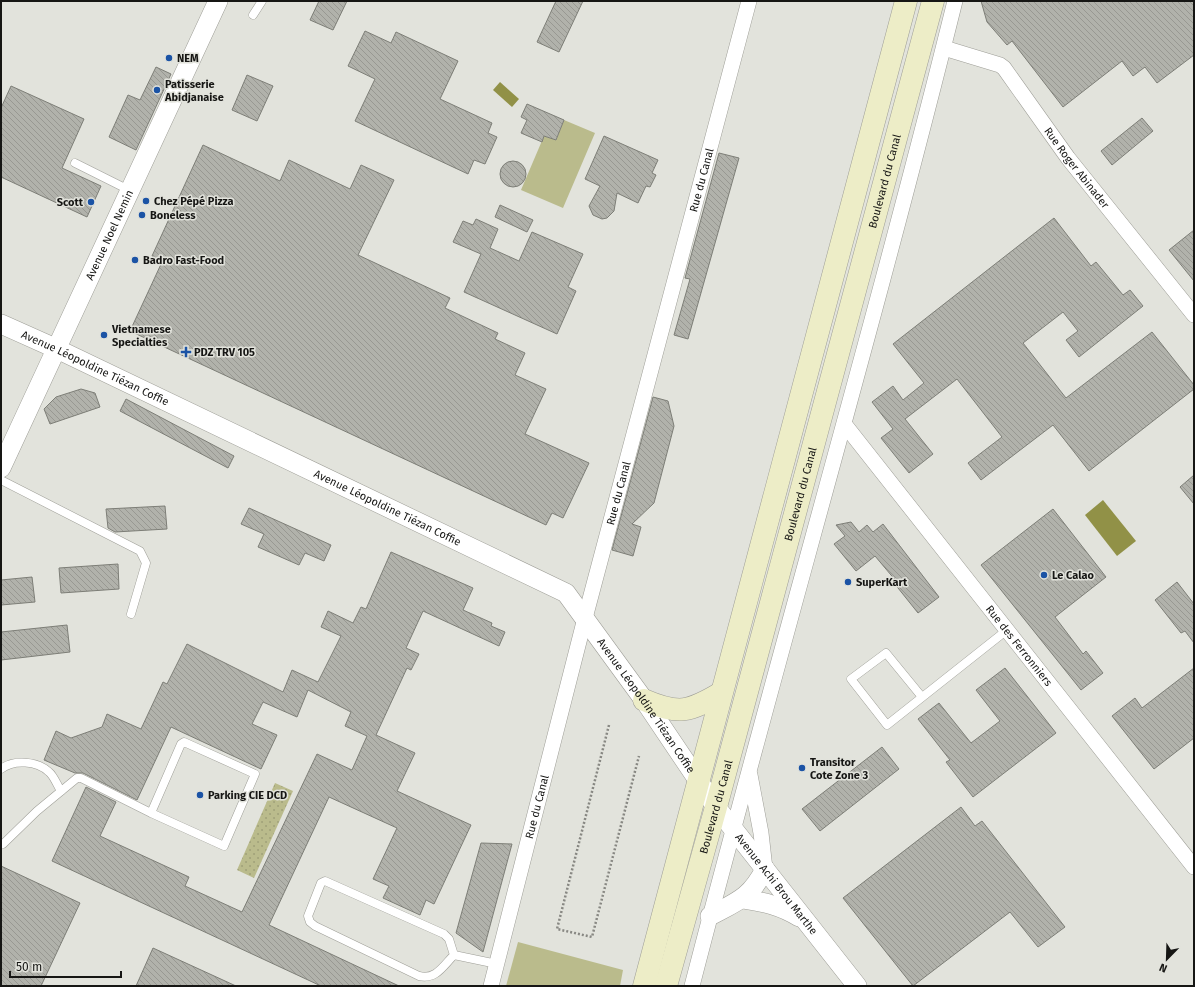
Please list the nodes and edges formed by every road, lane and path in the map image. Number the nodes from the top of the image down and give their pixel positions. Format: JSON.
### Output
{"nodes":[{"id":1,"x":218,"y":1,"type":"edge"},
{"id":2,"x":262,"y":1,"type":"edge"},
{"id":3,"x":749,"y":1,"type":"edge"},
{"id":4,"x":906,"y":1,"type":"edge"},
{"id":5,"x":933,"y":1,"type":"edge"},
{"id":6,"x":955,"y":1,"type":"edge"},
{"id":7,"x":253,"y":14,"type":"dead end"},
{"id":8,"x":944,"y":48,"type":"junction"},
{"id":9,"x":75,"y":162,"type":"dead end"},
{"id":10,"x":131,"y":191,"type":"junction"},
{"id":11,"x":1194,"y":315,"type":"edge"},
{"id":12,"x":1,"y":324,"type":"edge"},
{"id":13,"x":57,"y":349,"type":"junction"},
{"id":14,"x":845,"y":425,"type":"junction"},
{"id":15,"x":1,"y":468,"type":"edge"},
{"id":16,"x":1,"y":480,"type":"edge"},
{"id":17,"x":131,"y":614,"type":"dead end"},
{"id":18,"x":584,"y":618,"type":"junction"},
{"id":19,"x":1007,"y":630,"type":"junction"},
{"id":20,"x":722,"y":693,"type":"junction"},
{"id":21,"x":922,"y":697,"type":"junction"},
{"id":22,"x":644,"y":700,"type":"junction"},
{"id":23,"x":609,"y":725,"type":"dead end"},
{"id":24,"x":638,"y":756,"type":"dead end"},
{"id":25,"x":749,"y":768,"type":"junction"},
{"id":26,"x":1,"y":769,"type":"edge"},
{"id":27,"x":698,"y":781,"type":"junction"},
{"id":28,"x":61,"y":791,"type":"junction"},
{"id":29,"x":716,"y":807,"type":"junction"},
{"id":30,"x":151,"y":813,"type":"junction"},
{"id":31,"x":734,"y":829,"type":"junction"},
{"id":32,"x":3,"y":844,"type":"dead end"},
{"id":33,"x":1194,"y":867,"type":"edge"},
{"id":34,"x":764,"y":868,"type":"junction"},
{"id":35,"x":744,"y":898,"type":"junction"},
{"id":36,"x":710,"y":916,"type":"junction"},
{"id":37,"x":806,"y":921,"type":"junction"},
{"id":38,"x":454,"y":955,"type":"junction"},
{"id":39,"x":497,"y":964,"type":"junction"},
{"id":40,"x":491,"y":986,"type":"edge"},
{"id":41,"x":644,"y":986,"type":"edge"},
{"id":42,"x":666,"y":986,"type":"edge"},
{"id":43,"x":692,"y":986,"type":"edge"},
{"id":44,"x":857,"y":986,"type":"edge"}],
"edges":[{"from":1,"to":10,"type":"street","name":"Avenue Noel Nemin"},
{"from":2,"to":7,"type":"lane"},
{"from":3,"to":18,"type":"street","name":"Rue du Canal"},
{"from":4,"to":20,"type":"main road"},
{"from":5,"to":29,"type":"main road","name":"Boulevard du Canal"},
{"from":6,"to":8,"type":"street","name":"Boulevard du Canal"},
{"from":8,"to":11,"type":"street","name":"Rue Roger Abinader"},
{"from":8,"to":14,"type":"street","name":"Boulevard du Canal"},
{"from":9,"to":10,"type":"lane"},
{"from":10,"to":13,"type":"street","name":"Avenue Noel Nemin"},
{"from":12,"to":13,"type":"street","name":"Avenue Léopoldine Tiézan Coffie"},
{"from":13,"to":15,"type":"street","name":"Avenue Noel Nemin"},
{"from":13,"to":18,"type":"street","name":"Avenue Léopoldine Tiézan Coffie"},
{"from":14,"to":19,"type":"street","name":"Rue des Ferronniers"},
{"from":14,"to":25,"type":"street","name":"Boulevard du Canal"},
{"from":16,"to":17,"type":"lane"},
{"from":18,"to":22,"type":"street","name":"Avenue Léopoldine Tiézan Coffie"},
{"from":18,"to":39,"type":"street","name":"Rue du Canal"},
{"from":19,"to":21,"type":"lane"},
{"from":19,"to":33,"type":"street","name":"Rue des Ferronniers"},
{"from":20,"to":22,"type":"main road"},
{"from":20,"to":27,"type":"main road"},
{"from":21,"to":21,"type":"lane"},
{"from":22,"to":27,"type":"street","name":"Avenue Léopoldine Tiézan Coffie"},
{"from":23,"to":24,"type":"path"},
{"from":25,"to":31,"type":"street","name":"Boulevard du Canal"},
{"from":25,"to":34,"type":"street"},
{"from":26,"to":28,"type":"lane"},
{"from":27,"to":29,"type":"street","name":"Avenue Achi Brou Marthe"},
{"from":27,"to":41,"type":"main road"},
{"from":28,"to":30,"type":"lane"},
{"from":28,"to":32,"type":"lane"},
{"from":29,"to":31,"type":"street","name":"Avenue Achi Brou Marthe"},
{"from":29,"to":42,"type":"main road","name":"Boulevard du Canal"},
{"from":30,"to":30,"type":"lane"},
{"from":31,"to":34,"type":"street","name":"Avenue Achi Brou Marthe"},
{"from":31,"to":36,"type":"street","name":"Boulevard du Canal"},
{"from":34,"to":35,"type":"street"},
{"from":34,"to":37,"type":"street","name":"Avenue Achi Brou Marthe"},
{"from":35,"to":36,"type":"street"},
{"from":35,"to":37,"type":"street"},
{"from":36,"to":43,"type":"street","name":"Boulevard du Canal"},
{"from":37,"to":44,"type":"street","name":"Avenue Achi Brou Marthe"},
{"from":38,"to":38,"type":"lane"},
{"from":38,"to":39,"type":"lane"},
{"from":39,"to":40,"type":"street","name":"Rue du Canal"}]}
